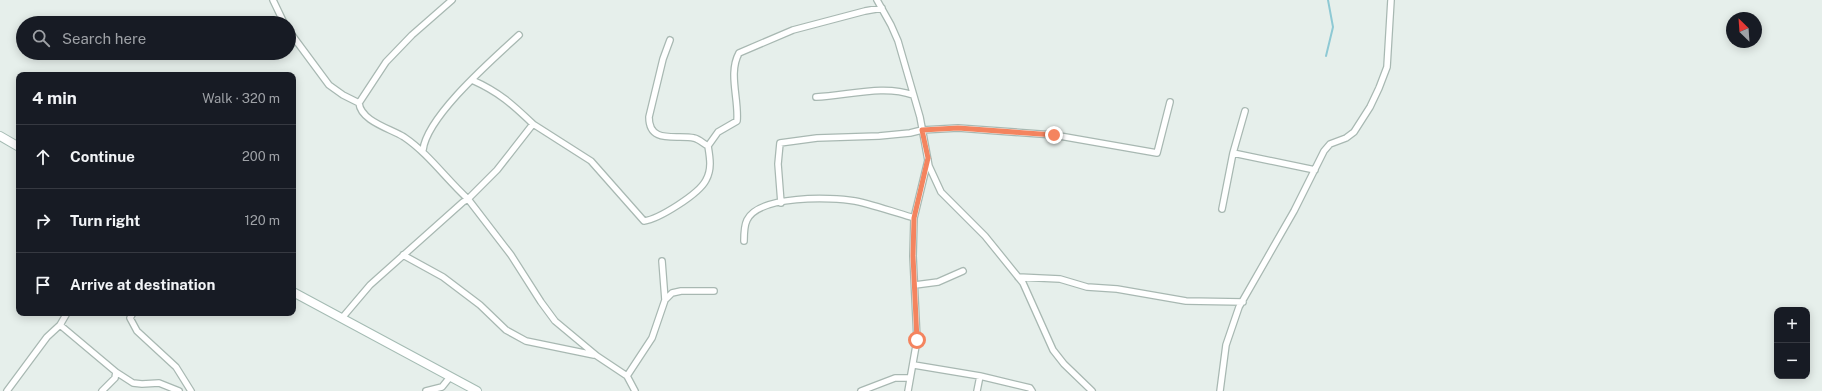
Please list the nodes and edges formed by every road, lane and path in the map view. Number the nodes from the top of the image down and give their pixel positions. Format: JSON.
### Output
{"nodes":[{"id":1,"x":273,"y":0,"type":"edge"},
{"id":2,"x":452,"y":0,"type":"edge"},
{"id":3,"x":877,"y":0,"type":"edge"},
{"id":4,"x":1391,"y":0,"type":"edge"},
{"id":5,"x":882,"y":8,"type":"junction"},
{"id":6,"x":281,"y":16,"type":"edge"},
{"id":7,"x":519,"y":35,"type":"dead end"},
{"id":8,"x":296,"y":40,"type":"edge"},
{"id":9,"x":670,"y":40,"type":"dead end"},
{"id":10,"x":472,"y":80,"type":"junction"},
{"id":11,"x":913,"y":95,"type":"junction"},
{"id":12,"x":816,"y":97,"type":"dead end"},
{"id":13,"x":1170,"y":102,"type":"dead end"},
{"id":14,"x":359,"y":103,"type":"junction"},
{"id":15,"x":1245,"y":111,"type":"dead end"},
{"id":16,"x":533,"y":124,"type":"junction"},
{"id":17,"x":922,"y":130,"type":"junction"},
{"id":18,"x":0,"y":136,"type":"edge"},
{"id":19,"x":16,"y":145,"type":"edge"},
{"id":20,"x":708,"y":146,"type":"junction"},
{"id":21,"x":423,"y":150,"type":"junction"},
{"id":22,"x":1233,"y":153,"type":"junction"},
{"id":23,"x":928,"y":158,"type":"junction"},
{"id":24,"x":1315,"y":170,"type":"junction"},
{"id":25,"x":468,"y":199,"type":"junction"},
{"id":26,"x":781,"y":202,"type":"junction"},
{"id":27,"x":1222,"y":209,"type":"dead end"},
{"id":28,"x":914,"y":218,"type":"junction"},
{"id":29,"x":744,"y":241,"type":"dead end"},
{"id":30,"x":403,"y":255,"type":"junction"},
{"id":31,"x":662,"y":261,"type":"dead end"},
{"id":32,"x":963,"y":270,"type":"dead end"},
{"id":33,"x":1018,"y":277,"type":"junction"},
{"id":34,"x":915,"y":285,"type":"junction"},
{"id":35,"x":714,"y":291,"type":"dead end"},
{"id":36,"x":296,"y":294,"type":"edge"},
{"id":37,"x":665,"y":300,"type":"junction"},
{"id":38,"x":1243,"y":302,"type":"junction"},
{"id":39,"x":65,"y":316,"type":"edge"},
{"id":40,"x":131,"y":316,"type":"edge"},
{"id":41,"x":342,"y":318,"type":"junction"},
{"id":42,"x":60,"y":325,"type":"junction"},
{"id":43,"x":597,"y":356,"type":"junction"},
{"id":44,"x":914,"y":365,"type":"junction"},
{"id":45,"x":116,"y":372,"type":"junction"},
{"id":46,"x":627,"y":376,"type":"junction"},
{"id":47,"x":980,"y":376,"type":"junction"},
{"id":48,"x":450,"y":377,"type":"junction"},
{"id":49,"x":910,"y":378,"type":"junction"},
{"id":50,"x":7,"y":391,"type":"edge"},
{"id":51,"x":102,"y":391,"type":"edge"},
{"id":52,"x":179,"y":391,"type":"edge"},
{"id":53,"x":191,"y":391,"type":"edge"},
{"id":54,"x":426,"y":391,"type":"edge"},
{"id":55,"x":478,"y":391,"type":"edge"},
{"id":56,"x":635,"y":391,"type":"edge"},
{"id":57,"x":861,"y":391,"type":"edge"},
{"id":58,"x":908,"y":391,"type":"edge"},
{"id":59,"x":977,"y":391,"type":"edge"},
{"id":60,"x":1032,"y":391,"type":"edge"},
{"id":61,"x":1092,"y":391,"type":"edge"},
{"id":62,"x":1220,"y":391,"type":"edge"}],
"edges":[{"from":1,"to":6,"type":"street"},
{"from":2,"to":14,"type":"street"},
{"from":3,"to":5,"type":"street"},
{"from":4,"to":24,"type":"street"},
{"from":5,"to":11,"type":"street"},
{"from":5,"to":20,"type":"street"},
{"from":7,"to":10,"type":"street"},
{"from":8,"to":14,"type":"street"},
{"from":9,"to":20,"type":"street"},
{"from":10,"to":16,"type":"street"},
{"from":10,"to":21,"type":"street"},
{"from":11,"to":12,"type":"street"},
{"from":11,"to":17,"type":"street"},
{"from":13,"to":17,"type":"street"},
{"from":14,"to":21,"type":"street"},
{"from":15,"to":22,"type":"street"},
{"from":16,"to":20,"type":"street"},
{"from":16,"to":25,"type":"street"},
{"from":17,"to":23,"type":"street"},
{"from":17,"to":26,"type":"street"},
{"from":18,"to":19,"type":"main road"},
{"from":21,"to":25,"type":"street"},
{"from":22,"to":24,"type":"street"},
{"from":22,"to":27,"type":"street"},
{"from":23,"to":28,"type":"street"},
{"from":23,"to":33,"type":"street"},
{"from":24,"to":38,"type":"street"},
{"from":25,"to":30,"type":"street"},
{"from":25,"to":43,"type":"street"},
{"from":26,"to":28,"type":"street"},
{"from":26,"to":29,"type":"street"},
{"from":28,"to":34,"type":"street"},
{"from":30,"to":41,"type":"street"},
{"from":30,"to":43,"type":"street"},
{"from":31,"to":37,"type":"street"},
{"from":32,"to":34,"type":"street"},
{"from":33,"to":38,"type":"street"},
{"from":33,"to":61,"type":"street"},
{"from":34,"to":44,"type":"street"},
{"from":35,"to":37,"type":"street"},
{"from":36,"to":41,"type":"main road"},
{"from":37,"to":46,"type":"street"},
{"from":38,"to":62,"type":"street"},
{"from":39,"to":42,"type":"street"},
{"from":40,"to":53,"type":"street"},
{"from":41,"to":48,"type":"main road"},
{"from":42,"to":45,"type":"street"},
{"from":42,"to":50,"type":"street"},
{"from":43,"to":46,"type":"street"},
{"from":44,"to":47,"type":"street"},
{"from":44,"to":49,"type":"street"},
{"from":45,"to":51,"type":"street"},
{"from":45,"to":52,"type":"street"},
{"from":46,"to":56,"type":"street"},
{"from":47,"to":59,"type":"street"},
{"from":47,"to":60,"type":"street"},
{"from":48,"to":54,"type":"street"},
{"from":48,"to":55,"type":"main road"},
{"from":49,"to":57,"type":"street"},
{"from":49,"to":58,"type":"street"}]}
